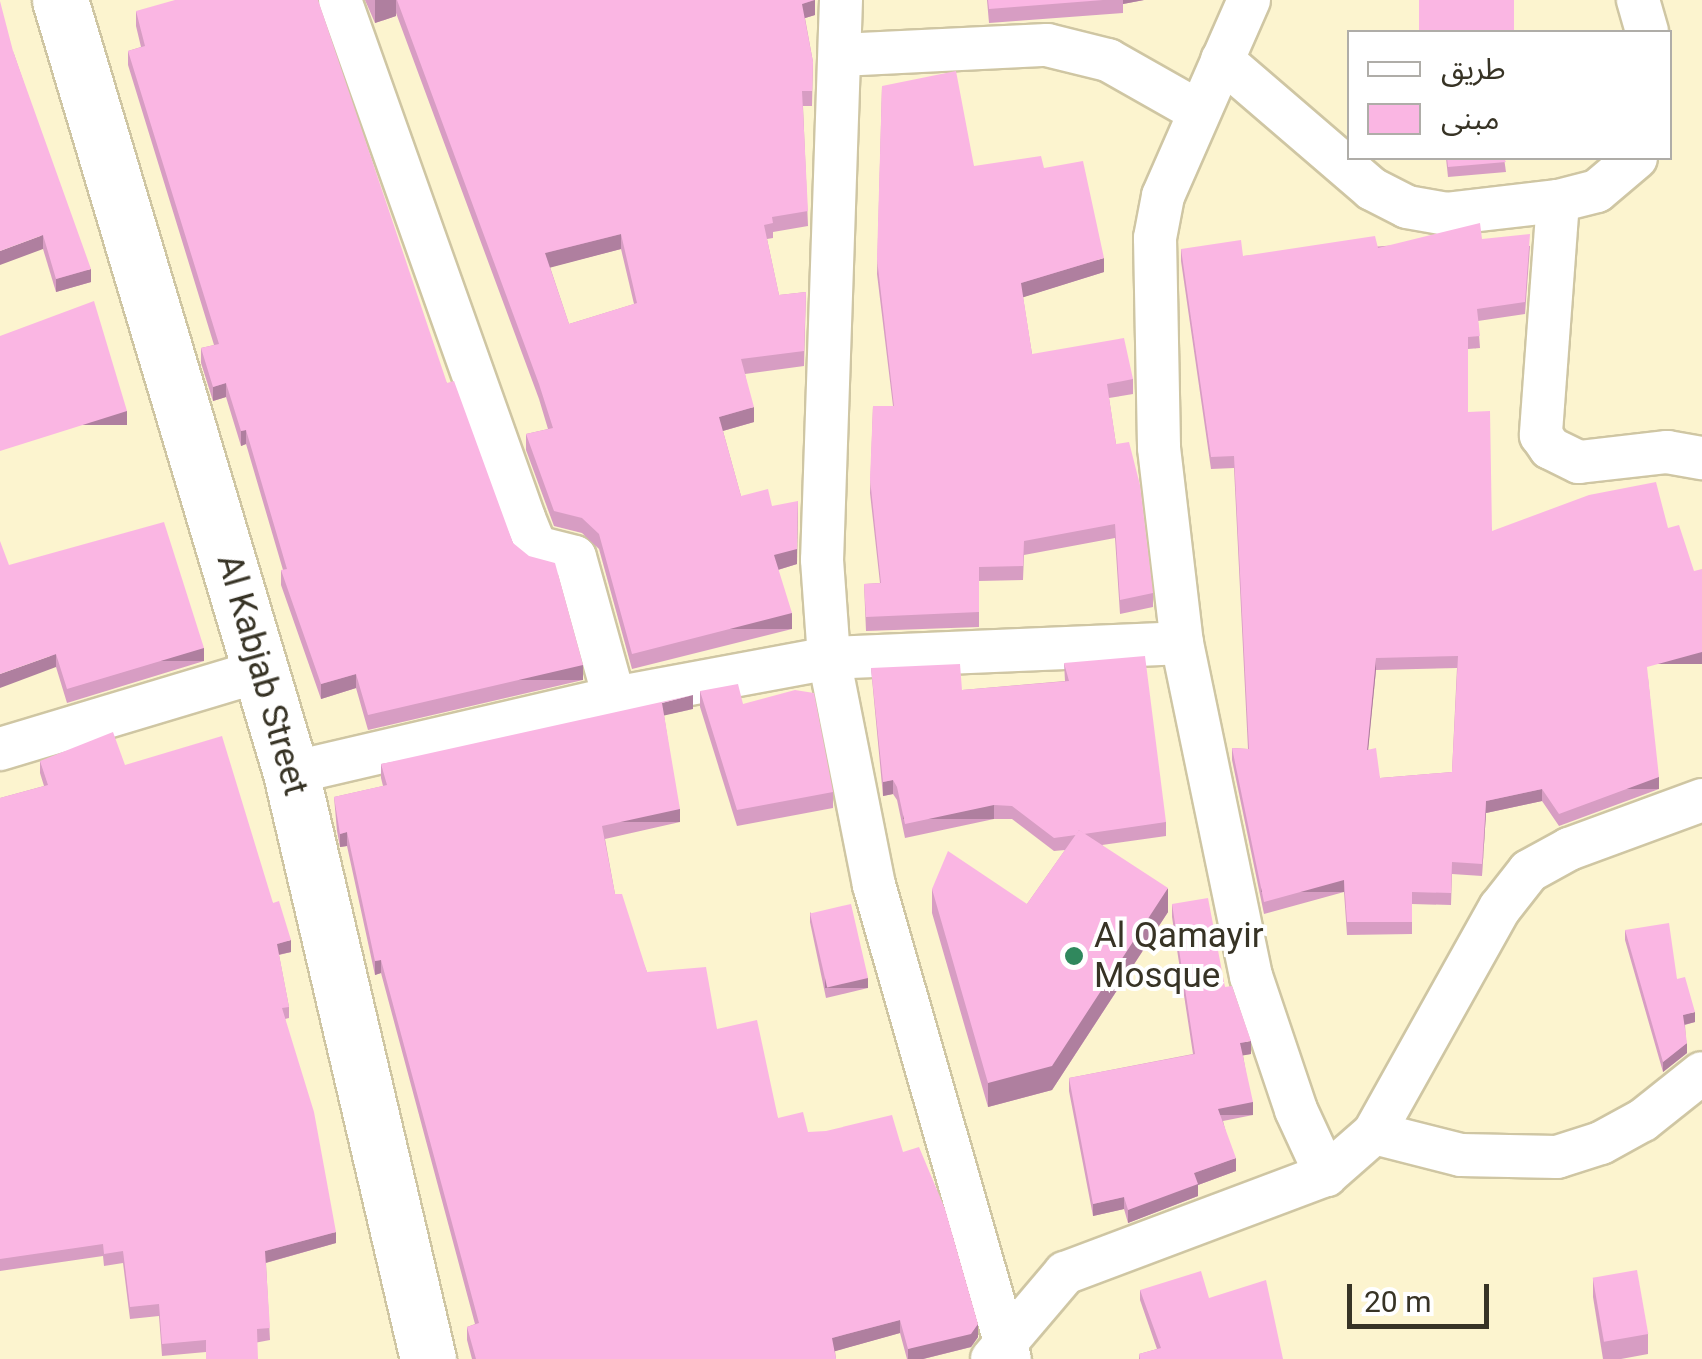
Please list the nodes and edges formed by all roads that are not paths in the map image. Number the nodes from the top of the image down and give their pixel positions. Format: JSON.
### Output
{"nodes":[{"id":1,"x":60,"y":0,"type":"edge"},
{"id":2,"x":340,"y":0,"type":"edge"},
{"id":3,"x":840,"y":0,"type":"edge"},
{"id":4,"x":1249,"y":0,"type":"edge"},
{"id":5,"x":1638,"y":0,"type":"edge"},
{"id":6,"x":1646,"y":30,"type":"edge"},
{"id":7,"x":840,"y":55,"type":"junction"},
{"id":8,"x":1222,"y":60,"type":"junction"},
{"id":9,"x":1198,"y":111,"type":"junction"},
{"id":10,"x":1634,"y":160,"type":"edge"},
{"id":11,"x":1558,"y":201,"type":"junction"},
{"id":12,"x":1702,"y":458,"type":"edge"},
{"id":13,"x":1182,"y":642,"type":"junction"},
{"id":14,"x":830,"y":658,"type":"junction"},
{"id":15,"x":262,"y":670,"type":"junction"},
{"id":16,"x":614,"y":698,"type":"junction"},
{"id":17,"x":0,"y":749,"type":"edge"},
{"id":18,"x":291,"y":772,"type":"junction"},
{"id":19,"x":1702,"y":800,"type":"edge"},
{"id":20,"x":1702,"y":1073,"type":"edge"},
{"id":21,"x":1374,"y":1133,"type":"junction"},
{"id":22,"x":1326,"y":1175,"type":"junction"},
{"id":23,"x":1003,"y":1354,"type":"edge"},
{"id":24,"x":428,"y":1359,"type":"edge"}],
"edges":[{"from":1,"to":15,"type":"main road","name":"Al Kabjab Street"},
{"from":2,"to":16,"type":"street"},
{"from":3,"to":7,"type":"street"},
{"from":4,"to":8,"type":"street"},
{"from":5,"to":6,"type":"street"},
{"from":7,"to":9,"type":"street"},
{"from":7,"to":14,"type":"street"},
{"from":8,"to":9,"type":"street"},
{"from":8,"to":11,"type":"street"},
{"from":9,"to":13,"type":"street"},
{"from":10,"to":11,"type":"street"},
{"from":11,"to":12,"type":"street"},
{"from":13,"to":14,"type":"street"},
{"from":13,"to":22,"type":"street"},
{"from":14,"to":16,"type":"street"},
{"from":14,"to":23,"type":"street"},
{"from":15,"to":17,"type":"street"},
{"from":15,"to":18,"type":"main road","name":"Al Kabjab Street"},
{"from":16,"to":18,"type":"street"},
{"from":18,"to":24,"type":"main road","name":"Al Kabjab Street"},
{"from":19,"to":21,"type":"street"},
{"from":20,"to":21,"type":"street"},
{"from":21,"to":22,"type":"street"},
{"from":22,"to":23,"type":"street"}]}
